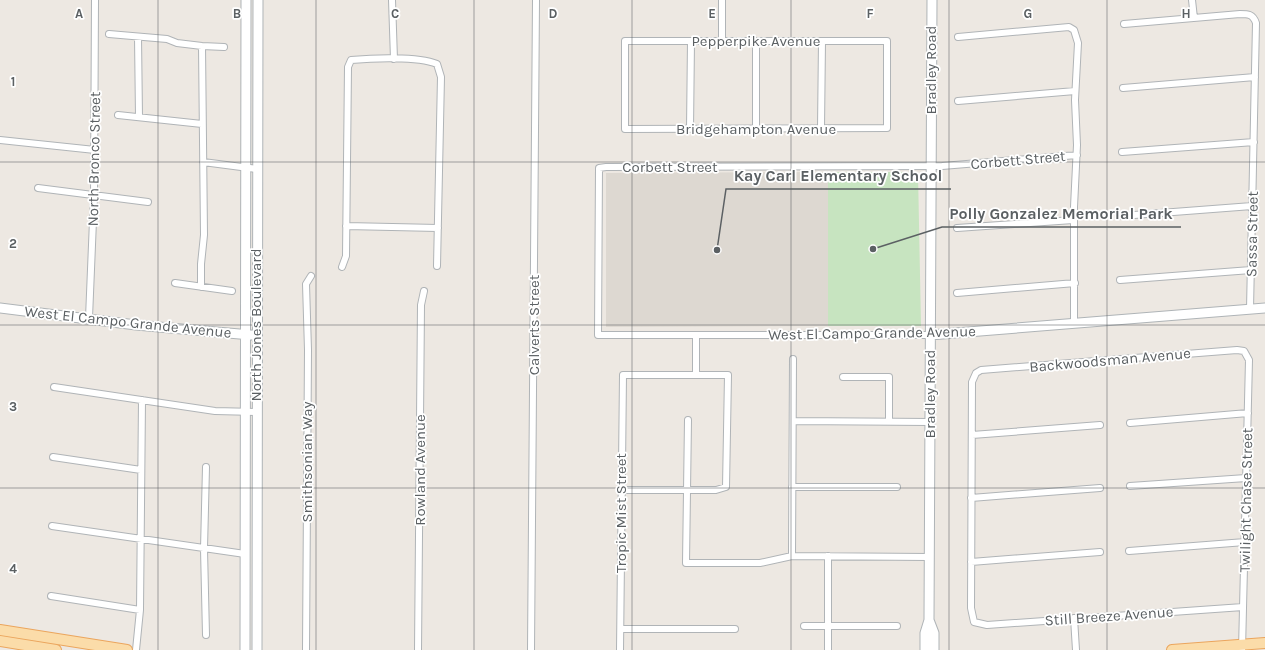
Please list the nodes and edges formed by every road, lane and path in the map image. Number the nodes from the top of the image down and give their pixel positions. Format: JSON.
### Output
{"nodes":[{"id":1,"x":95,"y":0,"type":"edge"},
{"id":2,"x":246,"y":0,"type":"edge"},
{"id":3,"x":258,"y":0,"type":"edge"},
{"id":4,"x":392,"y":0,"type":"edge"},
{"id":5,"x":536,"y":0,"type":"edge"},
{"id":6,"x":722,"y":0,"type":"edge"},
{"id":7,"x":932,"y":0,"type":"edge"},
{"id":8,"x":1192,"y":0,"type":"edge"},
{"id":9,"x":1194,"y":18,"type":"junction"},
{"id":10,"x":1124,"y":24,"type":"dead end"},
{"id":11,"x":110,"y":34,"type":"dead end"},
{"id":12,"x":138,"y":37,"type":"junction"},
{"id":13,"x":958,"y":37,"type":"dead end"},
{"id":14,"x":691,"y":41,"type":"junction"},
{"id":15,"x":722,"y":41,"type":"junction"},
{"id":16,"x":756,"y":41,"type":"junction"},
{"id":17,"x":822,"y":41,"type":"junction"},
{"id":18,"x":202,"y":46,"type":"junction"},
{"id":19,"x":224,"y":46,"type":"dead end"},
{"id":20,"x":394,"y":59,"type":"junction"},
{"id":21,"x":1255,"y":77,"type":"junction"},
{"id":22,"x":1123,"y":88,"type":"dead end"},
{"id":23,"x":1075,"y":91,"type":"junction"},
{"id":24,"x":958,"y":101,"type":"dead end"},
{"id":25,"x":118,"y":115,"type":"dead end"},
{"id":26,"x":139,"y":117,"type":"junction"},
{"id":27,"x":202,"y":124,"type":"junction"},
{"id":28,"x":756,"y":128,"type":"junction"},
{"id":29,"x":822,"y":128,"type":"junction"},
{"id":30,"x":887,"y":128,"type":"joint"},
{"id":31,"x":625,"y":129,"type":"joint"},
{"id":32,"x":690,"y":129,"type":"junction"},
{"id":33,"x":0,"y":140,"type":"edge"},
{"id":34,"x":1254,"y":142,"type":"junction"},
{"id":35,"x":95,"y":150,"type":"junction"},
{"id":36,"x":1122,"y":152,"type":"dead end"},
{"id":37,"x":1077,"y":155,"type":"junction"},
{"id":38,"x":203,"y":162,"type":"junction"},
{"id":39,"x":931,"y":166,"type":"junction"},
{"id":40,"x":246,"y":168,"type":"junction"},
{"id":41,"x":257,"y":169,"type":"junction"},
{"id":42,"x":38,"y":188,"type":"dead end"},
{"id":43,"x":94,"y":196,"type":"junction"},
{"id":44,"x":148,"y":202,"type":"dead end"},
{"id":45,"x":1252,"y":206,"type":"junction"},
{"id":46,"x":1121,"y":216,"type":"dead end"},
{"id":47,"x":1074,"y":220,"type":"junction"},
{"id":48,"x":346,"y":226,"type":"junction"},
{"id":49,"x":438,"y":228,"type":"junction"},
{"id":50,"x":957,"y":228,"type":"dead end"},
{"id":51,"x":438,"y":266,"type":"dead end"},
{"id":52,"x":342,"y":267,"type":"dead end"},
{"id":53,"x":1251,"y":270,"type":"junction"},
{"id":54,"x":311,"y":276,"type":"dead end"},
{"id":55,"x":1120,"y":280,"type":"dead end"},
{"id":56,"x":175,"y":283,"type":"dead end"},
{"id":57,"x":1075,"y":283,"type":"junction"},
{"id":58,"x":202,"y":287,"type":"junction"},
{"id":59,"x":232,"y":290,"type":"dead end"},
{"id":60,"x":424,"y":291,"type":"dead end"},
{"id":61,"x":957,"y":293,"type":"dead end"},
{"id":62,"x":0,"y":308,"type":"edge"},
{"id":63,"x":1265,"y":308,"type":"edge"},
{"id":64,"x":1250,"y":309,"type":"junction"},
{"id":65,"x":89,"y":318,"type":"junction"},
{"id":66,"x":1074,"y":323,"type":"junction"},
{"id":67,"x":246,"y":335,"type":"junction"},
{"id":68,"x":256,"y":335,"type":"junction"},
{"id":69,"x":598,"y":335,"type":"joint"},
{"id":70,"x":930,"y":335,"type":"junction"},
{"id":71,"x":696,"y":336,"type":"junction"},
{"id":72,"x":1244,"y":351,"type":"joint"},
{"id":73,"x":793,"y":359,"type":"dead end"},
{"id":74,"x":696,"y":374,"type":"junction"},
{"id":75,"x":843,"y":377,"type":"dead end"},
{"id":76,"x":54,"y":387,"type":"dead end"},
{"id":77,"x":142,"y":400,"type":"junction"},
{"id":78,"x":256,"y":412,"type":"junction"},
{"id":79,"x":245,"y":413,"type":"junction"},
{"id":80,"x":1248,"y":413,"type":"junction"},
{"id":81,"x":688,"y":420,"type":"dead end"},
{"id":82,"x":793,"y":421,"type":"junction"},
{"id":83,"x":889,"y":421,"type":"junction"},
{"id":84,"x":930,"y":422,"type":"junction"},
{"id":85,"x":1130,"y":423,"type":"dead end"},
{"id":86,"x":1100,"y":425,"type":"dead end"},
{"id":87,"x":972,"y":435,"type":"junction"},
{"id":88,"x":53,"y":457,"type":"dead end"},
{"id":89,"x":206,"y":466,"type":"dead end"},
{"id":90,"x":141,"y":470,"type":"junction"},
{"id":91,"x":1246,"y":478,"type":"junction"},
{"id":92,"x":1130,"y":486,"type":"dead end"},
{"id":93,"x":792,"y":487,"type":"junction"},
{"id":94,"x":897,"y":487,"type":"dead end"},
{"id":95,"x":1100,"y":488,"type":"dead end"},
{"id":96,"x":621,"y":490,"type":"junction"},
{"id":97,"x":686,"y":490,"type":"junction"},
{"id":98,"x":971,"y":498,"type":"junction"},
{"id":99,"x":52,"y":526,"type":"dead end"},
{"id":100,"x":141,"y":540,"type":"junction"},
{"id":101,"x":1245,"y":542,"type":"junction"},
{"id":102,"x":204,"y":549,"type":"junction"},
{"id":103,"x":1129,"y":550,"type":"dead end"},
{"id":104,"x":1100,"y":552,"type":"dead end"},
{"id":105,"x":245,"y":554,"type":"junction"},
{"id":106,"x":792,"y":556,"type":"junction"},
{"id":107,"x":828,"y":556,"type":"junction"},
{"id":108,"x":929,"y":558,"type":"junction"},
{"id":109,"x":971,"y":562,"type":"junction"},
{"id":110,"x":51,"y":596,"type":"dead end"},
{"id":111,"x":1243,"y":607,"type":"junction"},
{"id":112,"x":140,"y":610,"type":"junction"},
{"id":113,"x":1074,"y":618,"type":"junction"},
{"id":114,"x":929,"y":620,"type":"junction"},
{"id":115,"x":804,"y":626,"type":"dead end"},
{"id":116,"x":828,"y":626,"type":"junction"},
{"id":117,"x":897,"y":626,"type":"dead end"},
{"id":118,"x":621,"y":628,"type":"junction"},
{"id":119,"x":735,"y":628,"type":"dead end"},
{"id":120,"x":0,"y":630,"type":"edge"},
{"id":121,"x":206,"y":635,"type":"dead end"},
{"id":122,"x":46,"y":637,"type":"junction"},
{"id":123,"x":0,"y":641,"type":"edge"},
{"id":124,"x":1265,"y":643,"type":"edge"},
{"id":125,"x":1242,"y":647,"type":"edge"},
{"id":126,"x":44,"y":649,"type":"edge"},
{"id":127,"x":56,"y":650,"type":"edge"},
{"id":128,"x":127,"y":650,"type":"edge"},
{"id":129,"x":136,"y":650,"type":"edge"},
{"id":130,"x":245,"y":650,"type":"edge"},
{"id":131,"x":257,"y":650,"type":"edge"},
{"id":132,"x":306,"y":650,"type":"edge"},
{"id":133,"x":418,"y":650,"type":"edge"},
{"id":134,"x":531,"y":650,"type":"edge"},
{"id":135,"x":620,"y":650,"type":"edge"},
{"id":136,"x":828,"y":650,"type":"edge"},
{"id":137,"x":925,"y":650,"type":"edge"},
{"id":138,"x":934,"y":650,"type":"edge"},
{"id":139,"x":1076,"y":650,"type":"edge"},
{"id":140,"x":1172,"y":650,"type":"edge"}],
"edges":[{"from":1,"to":35,"type":"street","name":"North Bronco Street"},
{"from":2,"to":40,"type":"main road","name":"North Jones Boulevard"},
{"from":3,"to":41,"type":"main road","name":"North Jones Boulevard"},
{"from":4,"to":20,"type":"street"},
{"from":5,"to":134,"type":"street","name":"Calverts Street"},
{"from":6,"to":15,"type":"street"},
{"from":7,"to":39,"type":"main road","name":"Bradley Road"},
{"from":8,"to":9,"type":"street"},
{"from":9,"to":10,"type":"street"},
{"from":9,"to":21,"type":"street","name":"Sassa Street"},
{"from":11,"to":12,"type":"street"},
{"from":12,"to":18,"type":"street"},
{"from":12,"to":26,"type":"street"},
{"from":13,"to":23,"type":"street"},
{"from":14,"to":15,"type":"street","name":"Pepperpike Avenue"},
{"from":14,"to":31,"type":"street","name":"Pepperpike Avenue"},
{"from":14,"to":32,"type":"street"},
{"from":15,"to":16,"type":"street","name":"Pepperpike Avenue"},
{"from":16,"to":17,"type":"street","name":"Pepperpike Avenue"},
{"from":16,"to":28,"type":"street"},
{"from":17,"to":29,"type":"street"},
{"from":17,"to":30,"type":"street","name":"Pepperpike Avenue"},
{"from":18,"to":19,"type":"street"},
{"from":18,"to":27,"type":"street"},
{"from":20,"to":48,"type":"street"},
{"from":20,"to":49,"type":"street"},
{"from":21,"to":22,"type":"street"},
{"from":21,"to":34,"type":"street","name":"Sassa Street"},
{"from":23,"to":24,"type":"street"},
{"from":23,"to":37,"type":"street"},
{"from":25,"to":26,"type":"street"},
{"from":26,"to":27,"type":"street"},
{"from":27,"to":38,"type":"street"},
{"from":28,"to":29,"type":"street","name":"Bridgehampton Avenue"},
{"from":28,"to":32,"type":"street","name":"Bridgehampton Avenue"},
{"from":29,"to":30,"type":"street","name":"Bridgehampton Avenue"},
{"from":31,"to":32,"type":"street","name":"Bridgehampton Avenue"},
{"from":33,"to":35,"type":"street"},
{"from":34,"to":36,"type":"street"},
{"from":34,"to":45,"type":"street","name":"Sassa Street"},
{"from":35,"to":43,"type":"street","name":"North Bronco Street"},
{"from":37,"to":39,"type":"street","name":"Corbett Street"},
{"from":37,"to":47,"type":"street"},
{"from":38,"to":40,"type":"street"},
{"from":38,"to":58,"type":"street"},
{"from":39,"to":69,"type":"street","name":"Corbett Street"},
{"from":39,"to":70,"type":"main road","name":"Bradley Road"},
{"from":40,"to":41,"type":"street"},
{"from":40,"to":67,"type":"main road","name":"North Jones Boulevard"},
{"from":41,"to":68,"type":"main road","name":"North Jones Boulevard"},
{"from":42,"to":43,"type":"street"},
{"from":43,"to":44,"type":"street"},
{"from":43,"to":65,"type":"street","name":"North Bronco Street"},
{"from":45,"to":46,"type":"street"},
{"from":45,"to":53,"type":"street","name":"Sassa Street"},
{"from":47,"to":50,"type":"street"},
{"from":47,"to":57,"type":"street"},
{"from":48,"to":49,"type":"street"},
{"from":48,"to":52,"type":"street"},
{"from":49,"to":51,"type":"street"},
{"from":53,"to":55,"type":"street"},
{"from":53,"to":64,"type":"street","name":"Sassa Street"},
{"from":54,"to":132,"type":"street","name":"Smithsonian Way"},
{"from":56,"to":58,"type":"street"},
{"from":57,"to":61,"type":"street"},
{"from":57,"to":66,"type":"street"},
{"from":58,"to":59,"type":"street"},
{"from":60,"to":133,"type":"street","name":"Rowland Avenue"},
{"from":62,"to":65,"type":"main road","name":"West El Campo Grande Avenue"},
{"from":63,"to":64,"type":"main road","name":"West El Campo Grande Avenue"},
{"from":64,"to":66,"type":"main road","name":"West El Campo Grande Avenue"},
{"from":65,"to":67,"type":"main road","name":"West El Campo Grande Avenue"},
{"from":66,"to":70,"type":"main road","name":"West El Campo Grande Avenue"},
{"from":67,"to":68,"type":"main road","name":"West El Campo Grande Avenue"},
{"from":67,"to":79,"type":"main road","name":"North Jones Boulevard"},
{"from":68,"to":78,"type":"main road","name":"North Jones Boulevard"},
{"from":69,"to":71,"type":"street","name":"West El Campo Grande Avenue"},
{"from":70,"to":71,"type":"street","name":"West El Campo Grande Avenue"},
{"from":70,"to":84,"type":"main road","name":"Bradley Road"},
{"from":71,"to":74,"type":"street"},
{"from":72,"to":80,"type":"street","name":"Twilight Chase Street"},
{"from":72,"to":87,"type":"street","name":"Backwoodsman Avenue"},
{"from":73,"to":82,"type":"street"},
{"from":74,"to":96,"type":"street","name":"Tropic Mist Street"},
{"from":74,"to":97,"type":"street"},
{"from":75,"to":83,"type":"street"},
{"from":76,"to":77,"type":"street"},
{"from":77,"to":79,"type":"street"},
{"from":77,"to":90,"type":"street"},
{"from":78,"to":79,"type":"street"},
{"from":78,"to":131,"type":"main road","name":"North Jones Boulevard"},
{"from":79,"to":105,"type":"main road","name":"North Jones Boulevard"},
{"from":80,"to":85,"type":"street"},
{"from":80,"to":91,"type":"street","name":"Twilight Chase Street"},
{"from":81,"to":97,"type":"street"},
{"from":82,"to":83,"type":"street"},
{"from":82,"to":93,"type":"street"},
{"from":83,"to":84,"type":"street"},
{"from":84,"to":108,"type":"main road","name":"Bradley Road"},
{"from":86,"to":87,"type":"street"},
{"from":87,"to":98,"type":"street"},
{"from":88,"to":90,"type":"street"},
{"from":89,"to":102,"type":"street"},
{"from":90,"to":100,"type":"street"},
{"from":91,"to":92,"type":"street"},
{"from":91,"to":101,"type":"street","name":"Twilight Chase Street"},
{"from":93,"to":94,"type":"street"},
{"from":93,"to":106,"type":"street"},
{"from":95,"to":98,"type":"street"},
{"from":96,"to":97,"type":"street"},
{"from":96,"to":118,"type":"street","name":"Tropic Mist Street"},
{"from":97,"to":106,"type":"street"},
{"from":98,"to":109,"type":"street"},
{"from":99,"to":100,"type":"street"},
{"from":100,"to":102,"type":"street"},
{"from":100,"to":112,"type":"street"},
{"from":101,"to":103,"type":"street"},
{"from":101,"to":111,"type":"street","name":"Twilight Chase Street"},
{"from":102,"to":105,"type":"street"},
{"from":102,"to":121,"type":"street"},
{"from":104,"to":109,"type":"street"},
{"from":105,"to":130,"type":"main road","name":"North Jones Boulevard"},
{"from":106,"to":107,"type":"street"},
{"from":107,"to":108,"type":"street"},
{"from":107,"to":116,"type":"street"},
{"from":108,"to":114,"type":"main road","name":"Bradley Road"},
{"from":109,"to":113,"type":"street","name":"Still Breeze Avenue"},
{"from":110,"to":112,"type":"street"},
{"from":111,"to":113,"type":"street","name":"Still Breeze Avenue"},
{"from":111,"to":125,"type":"street","name":"Twilight Chase Street"},
{"from":112,"to":129,"type":"street"},
{"from":113,"to":139,"type":"street"},
{"from":114,"to":137,"type":"main road","name":"Bradley Road"},
{"from":114,"to":138,"type":"main road","name":"Bradley Road"},
{"from":115,"to":116,"type":"street"},
{"from":116,"to":117,"type":"street"},
{"from":116,"to":136,"type":"street"},
{"from":118,"to":119,"type":"street"},
{"from":118,"to":135,"type":"street","name":"Tropic Mist Street"},
{"from":120,"to":122,"type":"main road"},
{"from":122,"to":126,"type":"street"},
{"from":122,"to":128,"type":"main road"},
{"from":123,"to":126,"type":"main road"},
{"from":124,"to":125,"type":"main road"},
{"from":125,"to":140,"type":"main road"},
{"from":126,"to":127,"type":"main road"}]}
